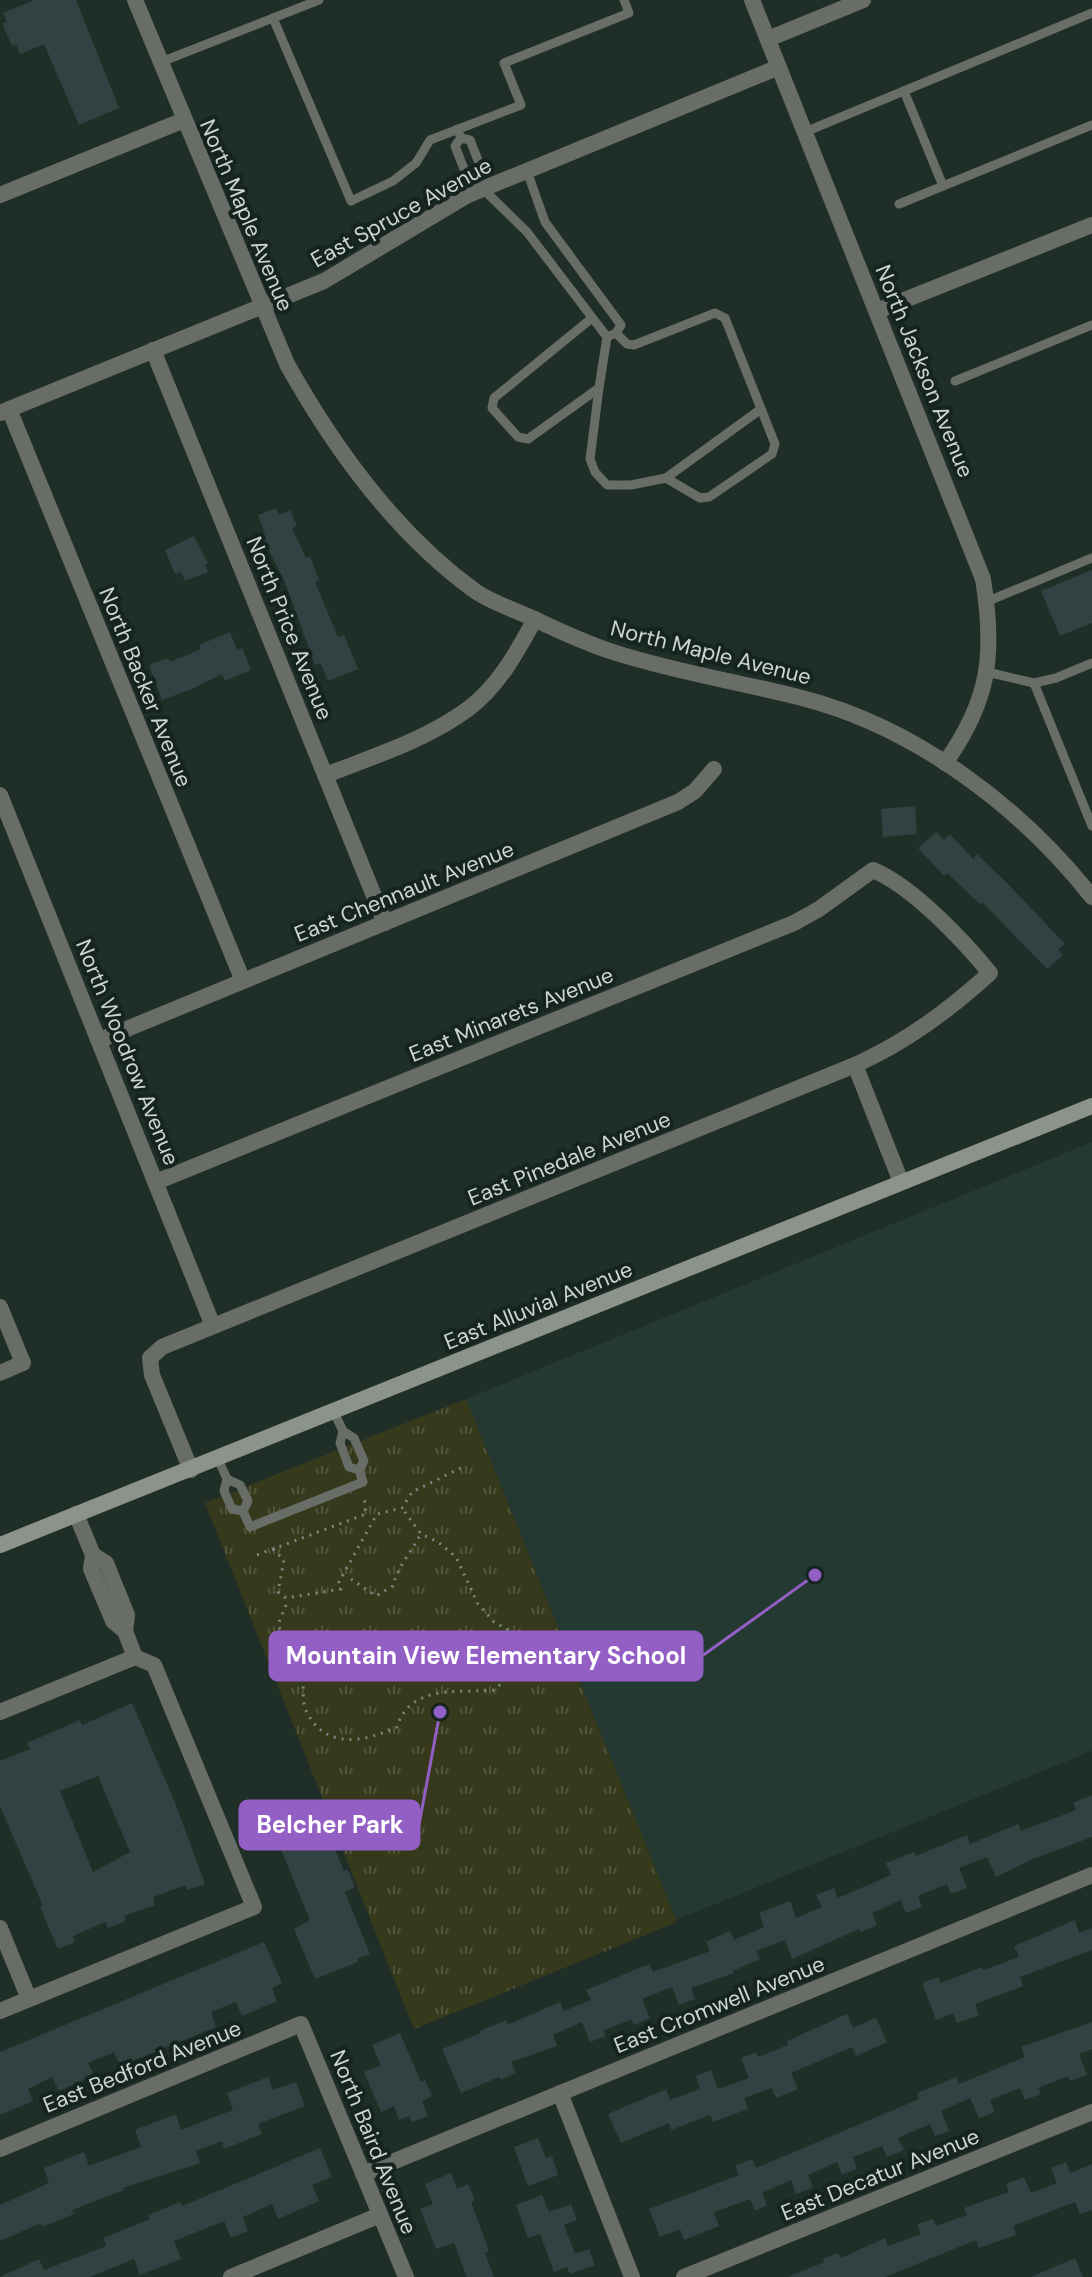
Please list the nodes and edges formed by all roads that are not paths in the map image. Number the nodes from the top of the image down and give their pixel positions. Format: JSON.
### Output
{"nodes":[{"id":1,"x":135,"y":0,"type":"edge"},
{"id":2,"x":319,"y":0,"type":"edge"},
{"id":3,"x":624,"y":0,"type":"edge"},
{"id":4,"x":752,"y":0,"type":"edge"},
{"id":5,"x":863,"y":0,"type":"edge"},
{"id":6,"x":1092,"y":13,"type":"edge"},
{"id":7,"x":273,"y":18,"type":"junction"},
{"id":8,"x":768,"y":39,"type":"junction"},
{"id":9,"x":161,"y":62,"type":"junction"},
{"id":10,"x":779,"y":67,"type":"junction"},
{"id":11,"x":904,"y":91,"type":"junction"},
{"id":12,"x":184,"y":120,"type":"junction"},
{"id":13,"x":1092,"y":125,"type":"edge"},
{"id":14,"x":805,"y":132,"type":"junction"},
{"id":15,"x":459,"y":133,"type":"junction"},
{"id":16,"x":527,"y":171,"type":"junction"},
{"id":17,"x":479,"y":182,"type":"junction"},
{"id":18,"x":943,"y":186,"type":"junction"},
{"id":19,"x":0,"y":195,"type":"edge"},
{"id":20,"x":899,"y":204,"type":"dead end"},
{"id":21,"x":545,"y":222,"type":"junction"},
{"id":22,"x":1092,"y":225,"type":"edge"},
{"id":23,"x":527,"y":232,"type":"junction"},
{"id":24,"x":261,"y":306,"type":"junction"},
{"id":25,"x":877,"y":311,"type":"junction"},
{"id":26,"x":592,"y":318,"type":"junction"},
{"id":27,"x":1092,"y":325,"type":"edge"},
{"id":28,"x":612,"y":335,"type":"junction"},
{"id":29,"x":153,"y":350,"type":"junction"},
{"id":30,"x":955,"y":381,"type":"dead end"},
{"id":31,"x":599,"y":388,"type":"junction"},
{"id":32,"x":761,"y":409,"type":"junction"},
{"id":33,"x":5,"y":411,"type":"edge"},
{"id":34,"x":666,"y":478,"type":"junction"},
{"id":35,"x":1092,"y":558,"type":"edge"},
{"id":36,"x":986,"y":602,"type":"junction"},
{"id":37,"x":535,"y":619,"type":"junction"},
{"id":38,"x":1092,"y":663,"type":"edge"},
{"id":39,"x":987,"y":672,"type":"junction"},
{"id":40,"x":1034,"y":683,"type":"junction"},
{"id":41,"x":945,"y":763,"type":"junction"},
{"id":42,"x":714,"y":769,"type":"dead end"},
{"id":43,"x":326,"y":775,"type":"junction"},
{"id":44,"x":0,"y":795,"type":"edge"},
{"id":45,"x":1092,"y":826,"type":"edge"},
{"id":46,"x":873,"y":870,"type":"joint"},
{"id":47,"x":1092,"y":897,"type":"edge"},
{"id":48,"x":385,"y":923,"type":"junction"},
{"id":49,"x":243,"y":981,"type":"junction"},
{"id":50,"x":100,"y":1040,"type":"junction"},
{"id":51,"x":855,"y":1065,"type":"junction"},
{"id":52,"x":1092,"y":1106,"type":"edge"},
{"id":53,"x":156,"y":1182,"type":"junction"},
{"id":54,"x":901,"y":1182,"type":"junction"},
{"id":55,"x":0,"y":1307,"type":"edge"},
{"id":56,"x":213,"y":1326,"type":"junction"},
{"id":57,"x":0,"y":1373,"type":"edge"},
{"id":58,"x":334,"y":1412,"type":"junction"},
{"id":59,"x":343,"y":1431,"type":"junction"},
{"id":60,"x":218,"y":1459,"type":"junction"},
{"id":61,"x":191,"y":1470,"type":"junction"},
{"id":62,"x":359,"y":1470,"type":"junction"},
{"id":63,"x":227,"y":1479,"type":"junction"},
{"id":64,"x":243,"y":1511,"type":"junction"},
{"id":65,"x":76,"y":1514,"type":"junction"},
{"id":66,"x":0,"y":1545,"type":"edge"},
{"id":67,"x":135,"y":1657,"type":"junction"},
{"id":68,"x":0,"y":1712,"type":"edge"},
{"id":69,"x":1092,"y":1875,"type":"edge"},
{"id":70,"x":0,"y":1928,"type":"edge"},
{"id":71,"x":29,"y":1999,"type":"junction"},
{"id":72,"x":0,"y":2011,"type":"edge"},
{"id":73,"x":301,"y":2024,"type":"joint"},
{"id":74,"x":560,"y":2093,"type":"junction"},
{"id":75,"x":1092,"y":2112,"type":"edge"},
{"id":76,"x":0,"y":2149,"type":"edge"},
{"id":77,"x":363,"y":2174,"type":"junction"},
{"id":78,"x":380,"y":2215,"type":"junction"},
{"id":79,"x":231,"y":2277,"type":"edge"},
{"id":80,"x":406,"y":2277,"type":"edge"},
{"id":81,"x":632,"y":2277,"type":"edge"},
{"id":82,"x":684,"y":2277,"type":"edge"}],
"edges":[{"from":1,"to":9,"type":"street","name":"North Maple Avenue"},
{"from":2,"to":7,"type":"lane"},
{"from":3,"to":15,"type":"lane"},
{"from":4,"to":8,"type":"street","name":"North Jackson Avenue"},
{"from":5,"to":8,"type":"street"},
{"from":6,"to":11,"type":"lane"},
{"from":7,"to":9,"type":"lane"},
{"from":7,"to":15,"type":"lane"},
{"from":8,"to":10,"type":"street","name":"North Jackson Avenue"},
{"from":9,"to":12,"type":"street","name":"North Maple Avenue"},
{"from":10,"to":14,"type":"street","name":"North Jackson Avenue"},
{"from":10,"to":16,"type":"street","name":"East Spruce Avenue"},
{"from":11,"to":14,"type":"lane"},
{"from":11,"to":18,"type":"lane"},
{"from":12,"to":19,"type":"street"},
{"from":12,"to":24,"type":"street","name":"North Maple Avenue"},
{"from":13,"to":18,"type":"lane"},
{"from":14,"to":25,"type":"street","name":"North Jackson Avenue"},
{"from":15,"to":17,"type":"lane"},
{"from":15,"to":17,"type":"lane"},
{"from":16,"to":17,"type":"street","name":"East Spruce Avenue"},
{"from":16,"to":21,"type":"lane"},
{"from":17,"to":23,"type":"lane"},
{"from":17,"to":24,"type":"street","name":"East Spruce Avenue"},
{"from":18,"to":20,"type":"lane"},
{"from":21,"to":23,"type":"lane"},
{"from":21,"to":28,"type":"lane"},
{"from":22,"to":25,"type":"street"},
{"from":23,"to":26,"type":"lane"},
{"from":24,"to":29,"type":"street","name":"East Spruce Avenue"},
{"from":24,"to":37,"type":"street","name":"North Maple Avenue"},
{"from":25,"to":36,"type":"street","name":"North Jackson Avenue"},
{"from":26,"to":28,"type":"lane"},
{"from":26,"to":31,"type":"lane"},
{"from":27,"to":30,"type":"lane"},
{"from":28,"to":31,"type":"lane"},
{"from":28,"to":32,"type":"lane"},
{"from":29,"to":33,"type":"street","name":"East Spruce Avenue"},
{"from":29,"to":43,"type":"street","name":"North Price Avenue"},
{"from":31,"to":34,"type":"lane"},
{"from":32,"to":34,"type":"lane"},
{"from":32,"to":34,"type":"lane"},
{"from":33,"to":49,"type":"street","name":"North Backer Avenue"},
{"from":35,"to":36,"type":"lane"},
{"from":36,"to":39,"type":"street","name":"North Jackson Avenue"},
{"from":37,"to":41,"type":"street","name":"North Maple Avenue"},
{"from":37,"to":43,"type":"street"},
{"from":38,"to":40,"type":"lane"},
{"from":39,"to":40,"type":"lane"},
{"from":39,"to":41,"type":"street","name":"North Jackson Avenue"},
{"from":40,"to":45,"type":"lane"},
{"from":41,"to":47,"type":"street","name":"North Maple Avenue"},
{"from":42,"to":48,"type":"street","name":"East Chennault Avenue"},
{"from":43,"to":48,"type":"street","name":"North Price Avenue"},
{"from":44,"to":50,"type":"street","name":"North Woodrow Avenue"},
{"from":46,"to":51,"type":"street","name":"East Pinedale Avenue"},
{"from":46,"to":53,"type":"street","name":"East Minarets Avenue"},
{"from":48,"to":49,"type":"street","name":"East Chennault Avenue"},
{"from":49,"to":50,"type":"street","name":"East Chennault Avenue"},
{"from":50,"to":53,"type":"street","name":"North Woodrow Avenue"},
{"from":51,"to":54,"type":"street"},
{"from":51,"to":56,"type":"street","name":"East Pinedale Avenue"},
{"from":52,"to":54,"type":"main road","name":"East Alluvial Avenue"},
{"from":53,"to":56,"type":"street","name":"North Woodrow Avenue"},
{"from":54,"to":58,"type":"main road","name":"East Alluvial Avenue"},
{"from":55,"to":57,"type":"street"},
{"from":56,"to":61,"type":"street","name":"East Pinedale Avenue"},
{"from":58,"to":59,"type":"lane"},
{"from":58,"to":60,"type":"main road","name":"East Alluvial Avenue"},
{"from":59,"to":62,"type":"lane"},
{"from":59,"to":62,"type":"lane"},
{"from":60,"to":61,"type":"main road","name":"East Alluvial Avenue"},
{"from":60,"to":63,"type":"lane"},
{"from":61,"to":65,"type":"main road","name":"East Alluvial Avenue"},
{"from":62,"to":64,"type":"lane"},
{"from":63,"to":64,"type":"lane"},
{"from":63,"to":64,"type":"lane"},
{"from":65,"to":66,"type":"main road","name":"East Alluvial Avenue"},
{"from":65,"to":67,"type":"street"},
{"from":67,"to":68,"type":"street"},
{"from":67,"to":71,"type":"street"},
{"from":69,"to":74,"type":"street","name":"East Cromwell Avenue"},
{"from":70,"to":71,"type":"street"},
{"from":71,"to":72,"type":"street"},
{"from":73,"to":76,"type":"street","name":"East Bedford Avenue"},
{"from":73,"to":77,"type":"street","name":"North Baird Avenue"},
{"from":74,"to":77,"type":"street","name":"East Cromwell Avenue"},
{"from":74,"to":81,"type":"street"},
{"from":75,"to":82,"type":"street","name":"East Decatur Avenue"},
{"from":77,"to":78,"type":"street","name":"North Baird Avenue"},
{"from":78,"to":79,"type":"street"},
{"from":78,"to":80,"type":"street","name":"North Baird Avenue"}]}
